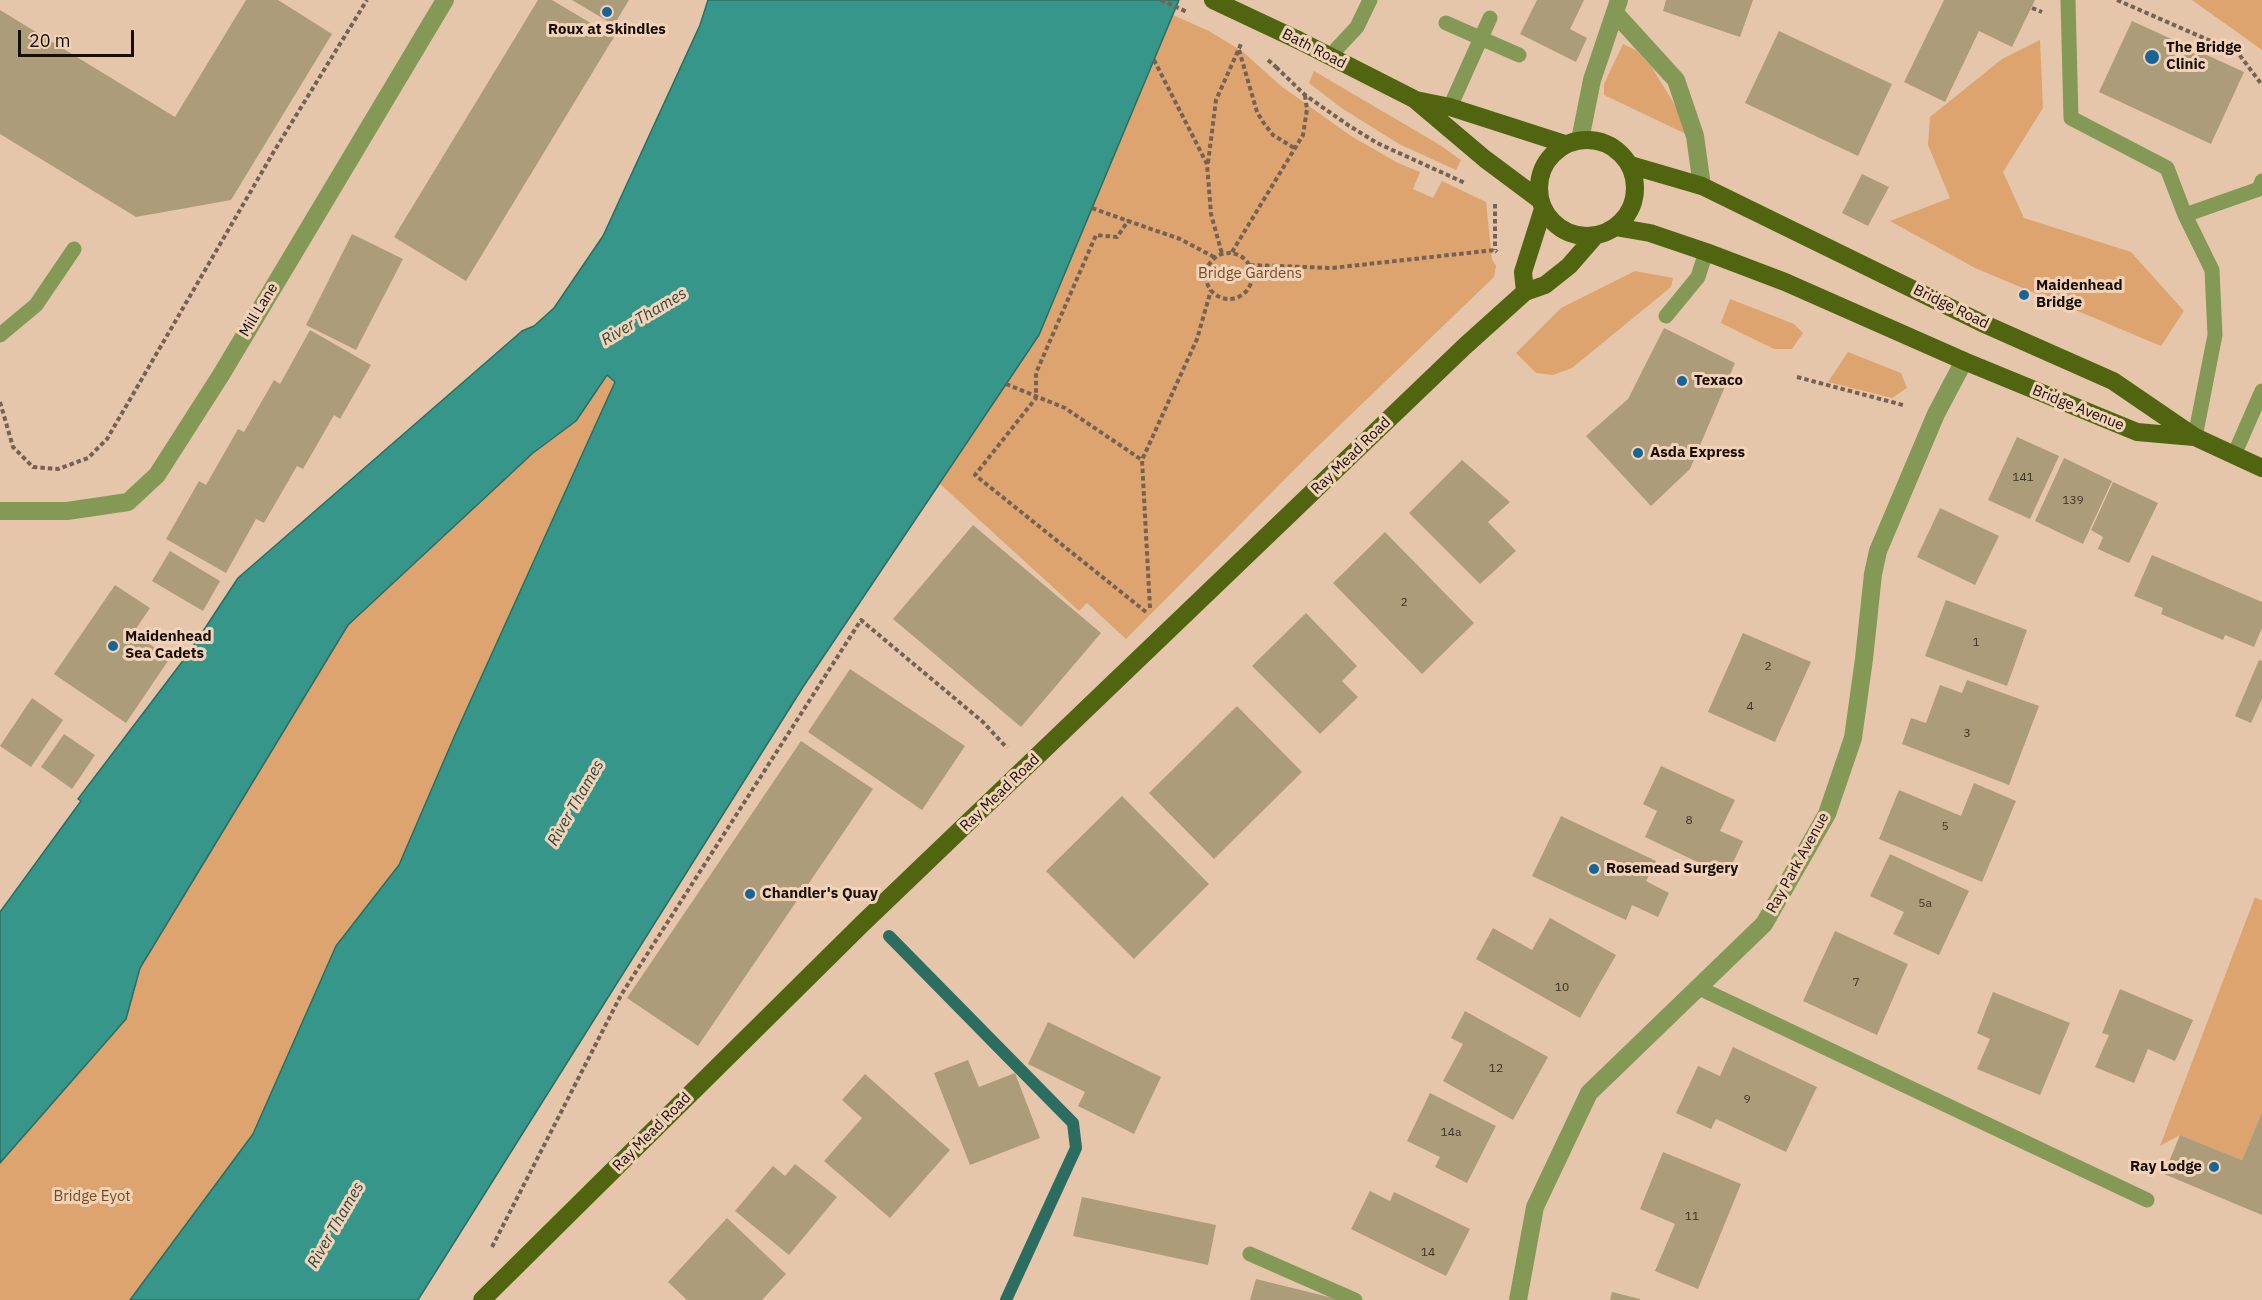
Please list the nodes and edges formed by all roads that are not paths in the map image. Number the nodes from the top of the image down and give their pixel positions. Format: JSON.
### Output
{"nodes":[{"id":1,"x":445,"y":0,"type":"edge"},
{"id":2,"x":1214,"y":0,"type":"edge"},
{"id":3,"x":1370,"y":0,"type":"edge"},
{"id":4,"x":2068,"y":0,"type":"edge"},
{"id":5,"x":1617,"y":6,"type":"edge"},
{"id":6,"x":1490,"y":18,"type":"dead end"},
{"id":7,"x":1446,"y":23,"type":"dead end"},
{"id":8,"x":1480,"y":38,"type":"junction"},
{"id":9,"x":1519,"y":55,"type":"dead end"},
{"id":10,"x":1330,"y":56,"type":"junction"},
{"id":11,"x":1414,"y":99,"type":"junction"},
{"id":12,"x":1450,"y":107,"type":"junction"},
{"id":13,"x":1572,"y":142,"type":"junction"},
{"id":14,"x":1630,"y":165,"type":"junction"},
{"id":15,"x":2262,"y":181,"type":"edge"},
{"id":16,"x":1702,"y":186,"type":"junction"},
{"id":17,"x":1541,"y":205,"type":"junction"},
{"id":18,"x":2185,"y":215,"type":"junction"},
{"id":19,"x":1615,"y":227,"type":"junction"},
{"id":20,"x":1596,"y":235,"type":"junction"},
{"id":21,"x":74,"y":249,"type":"dead end"},
{"id":22,"x":1706,"y":252,"type":"junction"},
{"id":23,"x":1525,"y":292,"type":"junction"},
{"id":24,"x":1666,"y":316,"type":"dead end"},
{"id":25,"x":0,"y":335,"type":"edge"},
{"id":26,"x":1964,"y":361,"type":"junction"},
{"id":27,"x":2262,"y":390,"type":"edge"},
{"id":28,"x":2195,"y":437,"type":"junction"},
{"id":29,"x":2234,"y":455,"type":"junction"},
{"id":30,"x":2262,"y":468,"type":"edge"},
{"id":31,"x":0,"y":511,"type":"edge"},
{"id":32,"x":1697,"y":987,"type":"junction"},
{"id":33,"x":2147,"y":1200,"type":"dead end"},
{"id":34,"x":1250,"y":1254,"type":"dead end"},
{"id":35,"x":482,"y":1300,"type":"edge"},
{"id":36,"x":1355,"y":1300,"type":"edge"},
{"id":37,"x":1518,"y":1300,"type":"edge"}],
"edges":[{"from":1,"to":31,"type":"street","name":"Mill Lane"},
{"from":2,"to":10,"type":"main road","name":"Bath Road","bridge":true},
{"from":3,"to":10,"type":"lane"},
{"from":4,"to":18,"type":"lane"},
{"from":5,"to":13,"type":"street"},
{"from":5,"to":16,"type":"street"},
{"from":6,"to":8,"type":"lane"},
{"from":7,"to":8,"type":"lane"},
{"from":8,"to":9,"type":"lane"},
{"from":8,"to":12,"type":"lane"},
{"from":10,"to":11,"type":"main road","name":"Bath Road"},
{"from":11,"to":12,"type":"main road","name":"Bath Road"},
{"from":11,"to":17,"type":"main road","name":"Bath Road"},
{"from":12,"to":13,"type":"main road","name":"Bath Road"},
{"from":13,"to":14,"type":"main road","name":"Bath Road"},
{"from":13,"to":17,"type":"main road"},
{"from":14,"to":16,"type":"main road","name":"Bridge Road"},
{"from":14,"to":19,"type":"main road"},
{"from":15,"to":18,"type":"lane"},
{"from":16,"to":28,"type":"main road","name":"Bridge Road"},
{"from":17,"to":20,"type":"main road","name":"Bath Road"},
{"from":17,"to":23,"type":"main road"},
{"from":18,"to":28,"type":"lane"},
{"from":19,"to":20,"type":"main road","name":"Bath Road"},
{"from":19,"to":22,"type":"main road"},
{"from":20,"to":23,"type":"main road","name":"Ray Mead Road"},
{"from":21,"to":25,"type":"lane"},
{"from":22,"to":24,"type":"lane"},
{"from":22,"to":26,"type":"main road"},
{"from":23,"to":35,"type":"main road","name":"Ray Mead Road"},
{"from":26,"to":28,"type":"main road","name":"Bridge Avenue"},
{"from":26,"to":32,"type":"street","name":"Ray Park Avenue"},
{"from":27,"to":29,"type":"lane"},
{"from":28,"to":29,"type":"main road","name":"Bridge Road"},
{"from":29,"to":30,"type":"main road","name":"Bridge Road"},
{"from":32,"to":33,"type":"lane"},
{"from":32,"to":37,"type":"street","name":"Ray Park Avenue"},
{"from":34,"to":36,"type":"lane"}]}
